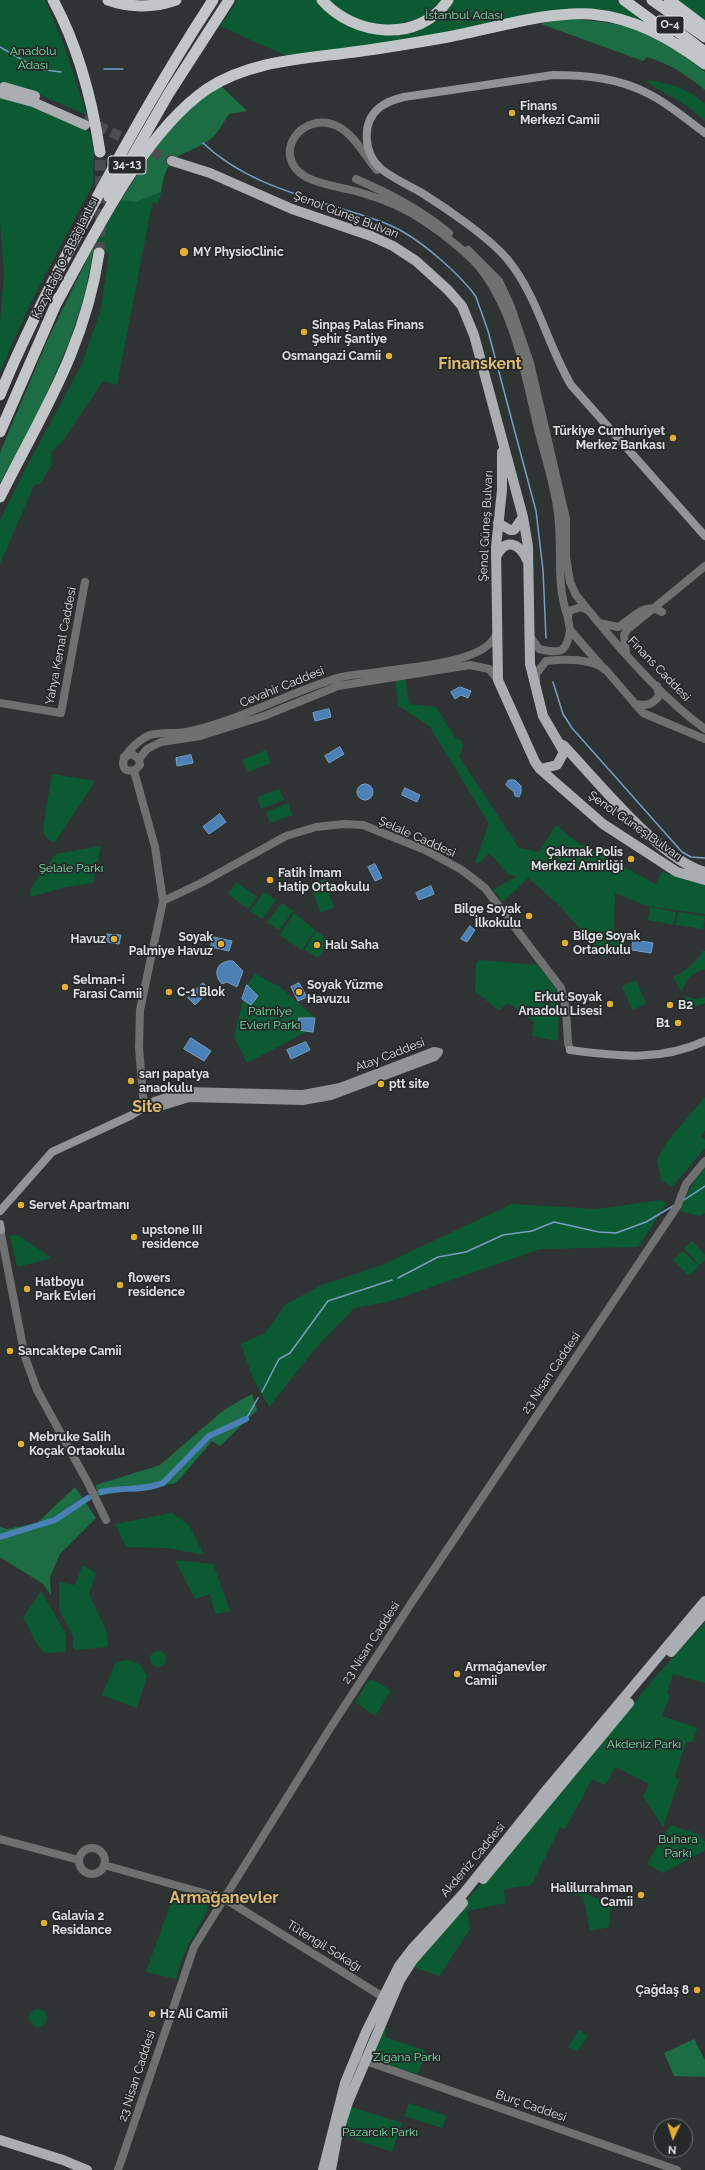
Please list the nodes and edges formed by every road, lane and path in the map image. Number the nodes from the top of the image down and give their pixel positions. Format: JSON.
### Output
{"nodes":[{"id":1,"x":52,"y":0,"type":"edge"},
{"id":2,"x":108,"y":0,"type":"edge"},
{"id":3,"x":176,"y":0,"type":"edge"},
{"id":4,"x":213,"y":0,"type":"edge"},
{"id":5,"x":229,"y":0,"type":"edge"},
{"id":6,"x":322,"y":0,"type":"edge"},
{"id":7,"x":448,"y":0,"type":"edge"},
{"id":8,"x":624,"y":0,"type":"edge"},
{"id":9,"x":633,"y":0,"type":"edge"},
{"id":10,"x":652,"y":0,"type":"edge"},
{"id":11,"x":668,"y":0,"type":"edge"},
{"id":12,"x":705,"y":27,"type":"edge"},
{"id":13,"x":705,"y":37,"type":"edge"},
{"id":14,"x":705,"y":52,"type":"edge"},
{"id":15,"x":705,"y":61,"type":"edge"},
{"id":16,"x":705,"y":64,"type":"edge"},
{"id":17,"x":0,"y":86,"type":"edge"},
{"id":18,"x":0,"y":93,"type":"edge"},
{"id":19,"x":705,"y":133,"type":"edge"},
{"id":20,"x":100,"y":152,"type":"tunnel mouth"},
{"id":21,"x":170,"y":163,"type":"tunnel mouth"},
{"id":22,"x":356,"y":179,"type":"dead end"},
{"id":23,"x":427,"y":197,"type":"junction"},
{"id":24,"x":99,"y":253,"type":"tunnel mouth"},
{"id":25,"x":56,"y":304,"type":"junction"},
{"id":26,"x":0,"y":395,"type":"edge"},
{"id":27,"x":0,"y":432,"type":"edge"},
{"id":28,"x":543,"y":434,"type":"junction"},
{"id":29,"x":503,"y":442,"type":"junction"},
{"id":30,"x":0,"y":497,"type":"edge"},
{"id":31,"x":523,"y":517,"type":"junction"},
{"id":32,"x":498,"y":523,"type":"junction"},
{"id":33,"x":705,"y":536,"type":"edge"},
{"id":34,"x":495,"y":557,"type":"junction"},
{"id":35,"x":529,"y":564,"type":"junction"},
{"id":36,"x":705,"y":566,"type":"edge"},
{"id":37,"x":85,"y":582,"type":"dead end"},
{"id":38,"x":657,"y":609,"type":"junction"},
{"id":39,"x":589,"y":611,"type":"junction"},
{"id":40,"x":568,"y":618,"type":"junction"},
{"id":41,"x":599,"y":623,"type":"junction"},
{"id":42,"x":570,"y":630,"type":"junction"},
{"id":43,"x":496,"y":635,"type":"junction"},
{"id":44,"x":530,"y":636,"type":"junction"},
{"id":45,"x":626,"y":654,"type":"junction"},
{"id":46,"x":604,"y":669,"type":"junction"},
{"id":47,"x":498,"y":680,"type":"junction"},
{"id":48,"x":656,"y":685,"type":"junction"},
{"id":49,"x":536,"y":690,"type":"junction"},
{"id":50,"x":0,"y":703,"type":"edge"},
{"id":51,"x":635,"y":704,"type":"junction"},
{"id":52,"x":705,"y":728,"type":"edge"},
{"id":53,"x":705,"y":739,"type":"edge"},
{"id":54,"x":559,"y":740,"type":"junction"},
{"id":55,"x":124,"y":757,"type":"junction"},
{"id":56,"x":139,"y":759,"type":"junction"},
{"id":57,"x":540,"y":769,"type":"junction"},
{"id":58,"x":134,"y":771,"type":"junction"},
{"id":59,"x":705,"y":872,"type":"edge"},
{"id":60,"x":705,"y":880,"type":"edge"},
{"id":61,"x":163,"y":901,"type":"junction"},
{"id":62,"x":705,"y":1041,"type":"edge"},
{"id":63,"x":570,"y":1050,"type":"joint"},
{"id":64,"x":248,"y":1096,"type":"junction"},
{"id":65,"x":144,"y":1108,"type":"junction"},
{"id":66,"x":705,"y":1161,"type":"edge"},
{"id":67,"x":0,"y":1211,"type":"edge"},
{"id":68,"x":0,"y":1228,"type":"edge"},
{"id":69,"x":2,"y":1245,"type":"edge"},
{"id":70,"x":106,"y":1520,"type":"dead end"},
{"id":71,"x":705,"y":1601,"type":"edge"},
{"id":72,"x":705,"y":1613,"type":"edge"},
{"id":73,"x":0,"y":1839,"type":"edge"},
{"id":74,"x":79,"y":1860,"type":"junction"},
{"id":75,"x":104,"y":1865,"type":"junction"},
{"id":76,"x":225,"y":1899,"type":"junction"},
{"id":77,"x":387,"y":1999,"type":"junction"},
{"id":78,"x":369,"y":2051,"type":"junction"},
{"id":79,"x":360,"y":2059,"type":"junction"},
{"id":80,"x":377,"y":2065,"type":"junction"},
{"id":81,"x":0,"y":2140,"type":"edge"},
{"id":82,"x":87,"y":2170,"type":"edge"},
{"id":83,"x":118,"y":2170,"type":"edge"},
{"id":84,"x":323,"y":2170,"type":"edge"},
{"id":85,"x":331,"y":2170,"type":"edge"},
{"id":86,"x":676,"y":2170,"type":"edge"}],
"edges":[{"from":1,"to":20,"type":"highway"},
{"from":2,"to":3,"type":"highway"},
{"from":4,"to":26,"type":"highway","name":"Kozyatağı O-2 Bağlantısı","number":"34-13"},
{"from":5,"to":25,"type":"highway","name":"Kozyatağı O-2 Bağlantısı","number":"34-13"},
{"from":6,"to":7,"type":"highway"},
{"from":8,"to":15,"type":"highway"},
{"from":9,"to":14,"type":"highway","number":"O-4"},
{"from":10,"to":13,"type":"highway","number":"O-4"},
{"from":11,"to":12,"type":"highway"},
{"from":16,"to":25,"type":"highway"},
{"from":17,"to":18,"type":"main road"},
{"from":19,"to":23,"type":"main road"},
{"from":21,"to":29,"type":"main road","name":"Şenol Güneş Bulvarı"},
{"from":22,"to":28,"type":"street"},
{"from":23,"to":28,"type":"street"},
{"from":23,"to":33,"type":"main road"},
{"from":24,"to":30,"type":"highway"},
{"from":25,"to":27,"type":"highway","name":"Kozyatağı O-2 Bağlantısı","number":"34-13"},
{"from":28,"to":39,"type":"street","name":"Finans Caddesi"},
{"from":28,"to":40,"type":"street"},
{"from":29,"to":31,"type":"main road","name":"Şenol Güneş Bulvarı"},
{"from":29,"to":32,"type":"main road","name":"Şenol Güneş Bulvarı"},
{"from":31,"to":32,"type":"main road"},
{"from":31,"to":35,"type":"main road","name":"Şenol Güneş Bulvarı"},
{"from":32,"to":34,"type":"main road","name":"Şenol Güneş Bulvarı"},
{"from":34,"to":35,"type":"main road"},
{"from":34,"to":43,"type":"main road","name":"Şenol Güneş Bulvarı"},
{"from":35,"to":44,"type":"main road","name":"Şenol Güneş Bulvarı"},
{"from":36,"to":38,"type":"street"},
{"from":37,"to":50,"type":"street","name":"Yahya Kemal Caddesi"},
{"from":38,"to":41,"type":"street"},
{"from":38,"to":45,"type":"street"},
{"from":39,"to":40,"type":"street"},
{"from":39,"to":41,"type":"street","name":"Finans Caddesi"},
{"from":40,"to":42,"type":"street"},
{"from":41,"to":45,"type":"street","name":"Finans Caddesi"},
{"from":42,"to":44,"type":"street"},
{"from":42,"to":46,"type":"street"},
{"from":43,"to":47,"type":"main road","name":"Şenol Güneş Bulvarı"},
{"from":43,"to":55,"type":"street","name":"Cevahir Caddesi"},
{"from":44,"to":49,"type":"main road","name":"Şenol Güneş Bulvarı"},
{"from":45,"to":48,"type":"street","name":"Finans Caddesi"},
{"from":46,"to":49,"type":"street"},
{"from":46,"to":51,"type":"street"},
{"from":47,"to":56,"type":"street","name":"Cevahir Caddesi"},
{"from":47,"to":57,"type":"main road","name":"Şenol Güneş Bulvarı"},
{"from":48,"to":51,"type":"street"},
{"from":48,"to":52,"type":"street","name":"Finans Caddesi"},
{"from":49,"to":54,"type":"main road","name":"Şenol Güneş Bulvarı"},
{"from":51,"to":53,"type":"street"},
{"from":54,"to":57,"type":"main road"},
{"from":54,"to":59,"type":"main road","name":"Şenol Güneş Bulvarı"},
{"from":55,"to":56,"type":"street"},
{"from":55,"to":58,"type":"street"},
{"from":56,"to":58,"type":"street","name":"Cevahir Caddesi"},
{"from":57,"to":60,"type":"main road","name":"Şenol Güneş Bulvarı"},
{"from":58,"to":61,"type":"street"},
{"from":61,"to":63,"type":"street","name":"Şelale Caddesi"},
{"from":61,"to":65,"type":"street"},
{"from":62,"to":63,"type":"main road"},
{"from":64,"to":64,"type":"main road","name":"Atay Caddesi"},
{"from":64,"to":65,"type":"main road","name":"Atay Caddesi"},
{"from":65,"to":67,"type":"main road","name":"Atay Caddesi"},
{"from":66,"to":76,"type":"street","name":"23 Nisan Caddesi"},
{"from":68,"to":69,"type":"street"},
{"from":69,"to":70,"type":"street"},
{"from":71,"to":77,"type":"main road","name":"Akdeniz Caddesi"},
{"from":72,"to":77,"type":"main road","name":"Akdeniz Caddesi"},
{"from":73,"to":74,"type":"street"},
{"from":74,"to":75,"type":"street"},
{"from":74,"to":75,"type":"street"},
{"from":75,"to":76,"type":"street","name":"Tütengil Sokağı"},
{"from":76,"to":77,"type":"street","name":"Tütengil Sokağı"},
{"from":76,"to":83,"type":"street","name":"23 Nisan Caddesi"},
{"from":77,"to":78,"type":"main road","name":"Akdeniz Caddesi"},
{"from":77,"to":79,"type":"main road","name":"Akdeniz Caddesi"},
{"from":78,"to":79,"type":"main road","name":"Akdeniz Caddesi"},
{"from":78,"to":80,"type":"street"},
{"from":79,"to":80,"type":"street","name":"Burç Caddesi"},
{"from":79,"to":84,"type":"main road","name":"Akdeniz Caddesi"},
{"from":79,"to":85,"type":"main road","name":"Akdeniz Caddesi"},
{"from":80,"to":86,"type":"street","name":"Burç Caddesi"},
{"from":81,"to":82,"type":"main road"}]}
